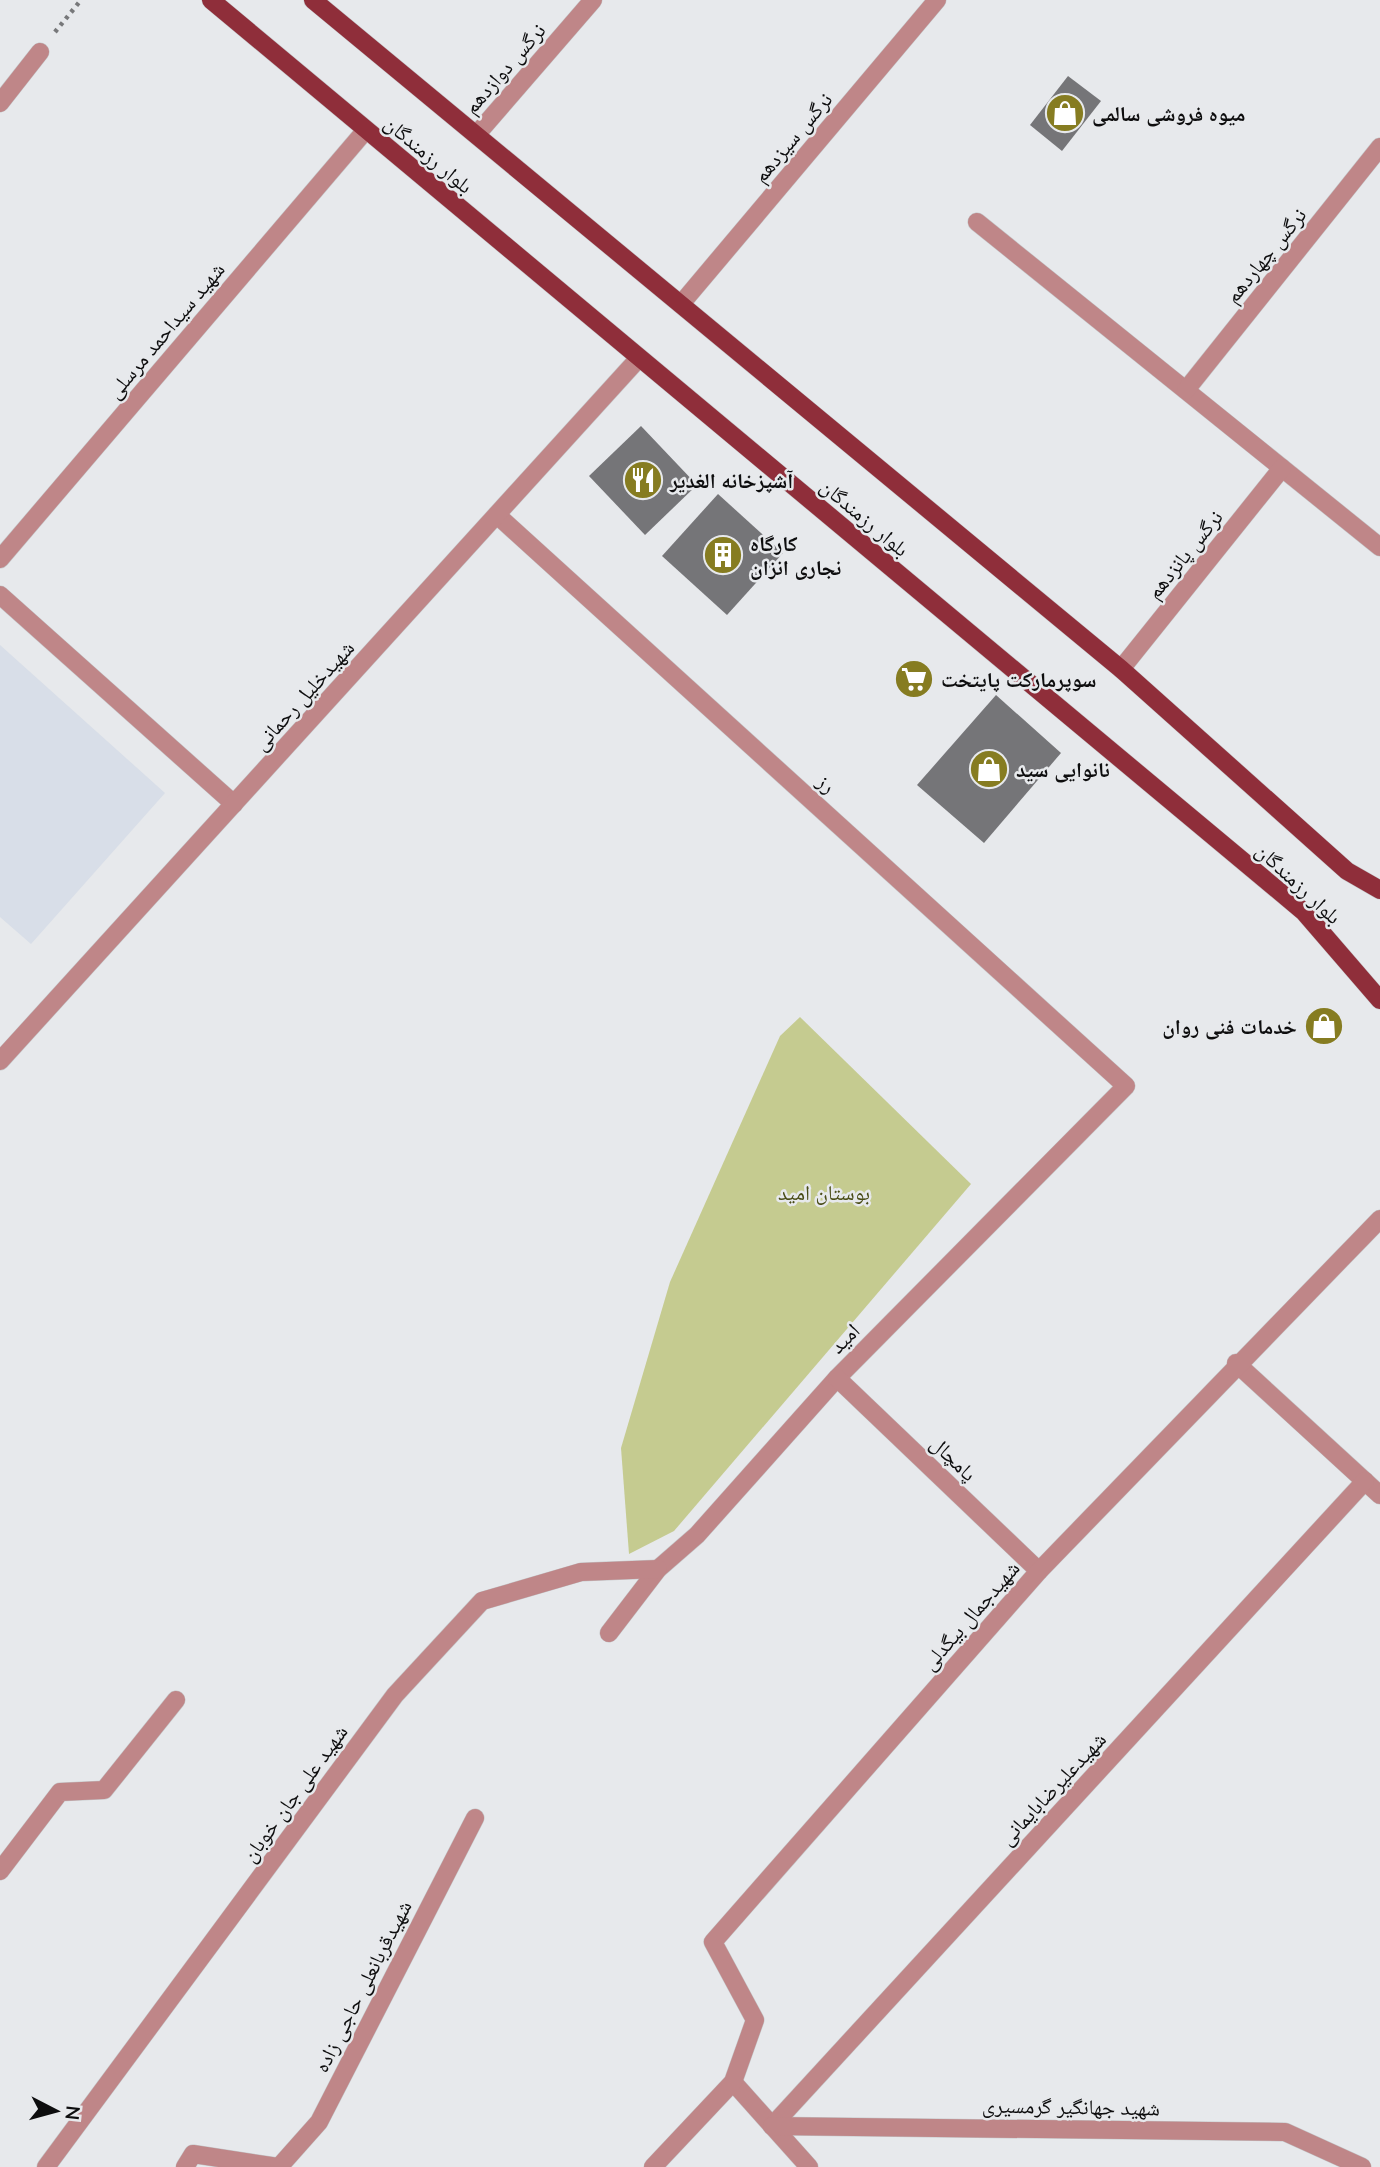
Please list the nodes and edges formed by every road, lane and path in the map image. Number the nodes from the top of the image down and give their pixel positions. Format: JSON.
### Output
{"nodes":[{"id":1,"x":80,"y":0,"type":"edge"},
{"id":2,"x":211,"y":0,"type":"edge"},
{"id":3,"x":313,"y":0,"type":"edge"},
{"id":4,"x":593,"y":0,"type":"edge"},
{"id":5,"x":937,"y":0,"type":"edge"},
{"id":6,"x":40,"y":52,"type":"joint"},
{"id":7,"x":0,"y":103,"type":"edge"},
{"id":8,"x":365,"y":131,"type":"junction"},
{"id":9,"x":477,"y":134,"type":"junction"},
{"id":10,"x":1380,"y":148,"type":"edge"},
{"id":11,"x":977,"y":222,"type":"dead end"},
{"id":12,"x":681,"y":304,"type":"junction"},
{"id":13,"x":639,"y":358,"type":"junction"},
{"id":14,"x":1186,"y":390,"type":"junction"},
{"id":15,"x":1282,"y":468,"type":"junction"},
{"id":16,"x":497,"y":515,"type":"junction"},
{"id":17,"x":1380,"y":547,"type":"edge"},
{"id":18,"x":0,"y":559,"type":"edge"},
{"id":19,"x":0,"y":595,"type":"edge"},
{"id":20,"x":1121,"y":669,"type":"junction"},
{"id":21,"x":234,"y":804,"type":"junction"},
{"id":22,"x":1380,"y":890,"type":"edge"},
{"id":23,"x":1380,"y":1000,"type":"edge"},
{"id":24,"x":0,"y":1061,"type":"edge"},
{"id":25,"x":1126,"y":1086,"type":"joint"},
{"id":26,"x":1380,"y":1219,"type":"edge"},
{"id":27,"x":1236,"y":1363,"type":"junction"},
{"id":28,"x":837,"y":1378,"type":"junction"},
{"id":29,"x":1365,"y":1481,"type":"junction"},
{"id":30,"x":1380,"y":1495,"type":"edge"},
{"id":31,"x":658,"y":1569,"type":"junction"},
{"id":32,"x":1039,"y":1571,"type":"junction"},
{"id":33,"x":608,"y":1633,"type":"dead end"},
{"id":34,"x":176,"y":1700,"type":"dead end"},
{"id":35,"x":475,"y":1818,"type":"dead end"},
{"id":36,"x":0,"y":1871,"type":"edge"},
{"id":37,"x":733,"y":2082,"type":"junction"},
{"id":38,"x":772,"y":2126,"type":"junction"},
{"id":39,"x":46,"y":2167,"type":"edge"},
{"id":40,"x":185,"y":2167,"type":"edge"},
{"id":41,"x":278,"y":2167,"type":"edge"},
{"id":42,"x":653,"y":2167,"type":"edge"},
{"id":43,"x":809,"y":2167,"type":"edge"},
{"id":44,"x":1362,"y":2167,"type":"edge"}],
"edges":[{"from":1,"to":6,"type":"path"},
{"from":2,"to":8,"type":"main road","name":"بلوار رزمندگان"},
{"from":3,"to":9,"type":"main road","name":"بلوار رزمندگان"},
{"from":4,"to":9,"type":"street","name":"نرگس دوازدهم"},
{"from":5,"to":12,"type":"street","name":"نرگس سیزدهم"},
{"from":6,"to":7,"type":"street"},
{"from":8,"to":13,"type":"main road","name":"بلوار رزمندگان"},
{"from":8,"to":18,"type":"street","name":"شهید سیداحمد مرسلی"},
{"from":9,"to":12,"type":"main road","name":"بلوار رزمندگان"},
{"from":10,"to":14,"type":"street","name":"نرگس چهاردهم"},
{"from":11,"to":14,"type":"street"},
{"from":12,"to":20,"type":"main road","name":"بلوار رزمندگان"},
{"from":13,"to":16,"type":"street","name":"شهیدخلیل رحمانی"},
{"from":13,"to":23,"type":"main road","name":"بلوار رزمندگان"},
{"from":14,"to":15,"type":"street"},
{"from":15,"to":17,"type":"street"},
{"from":15,"to":20,"type":"street","name":"نرگس پانزدهم"},
{"from":16,"to":21,"type":"street","name":"شهیدخلیل رحمانی"},
{"from":16,"to":25,"type":"street","name":"رز"},
{"from":19,"to":21,"type":"street"},
{"from":20,"to":22,"type":"main road","name":"بلوار رزمندگان"},
{"from":21,"to":24,"type":"street","name":"شهیدخلیل رحمانی"},
{"from":25,"to":28,"type":"street","name":"امید"},
{"from":26,"to":27,"type":"street","name":"شهیدجمال بیگدلی"},
{"from":27,"to":29,"type":"street"},
{"from":27,"to":32,"type":"street","name":"شهیدجمال بیگدلی"},
{"from":28,"to":31,"type":"street","name":"امید"},
{"from":28,"to":32,"type":"street","name":"پامچال"},
{"from":29,"to":30,"type":"street"},
{"from":29,"to":38,"type":"street","name":"شهیدعلیرضابایمانی"},
{"from":31,"to":33,"type":"street","name":"امید"},
{"from":31,"to":39,"type":"street","name":"شهید علی جان خوبان"},
{"from":32,"to":37,"type":"street","name":"شهیدجمال بیگدلی"},
{"from":34,"to":36,"type":"street"},
{"from":35,"to":41,"type":"street","name":"شهیدقربانعلی حاجی زاده"},
{"from":37,"to":38,"type":"street"},
{"from":37,"to":42,"type":"street"},
{"from":38,"to":43,"type":"street"},
{"from":38,"to":44,"type":"street","name":"شهید جهانگیر گرمسیری"},
{"from":40,"to":41,"type":"street","name":"شهیدقربانعلی حاجی زاده"}]}
